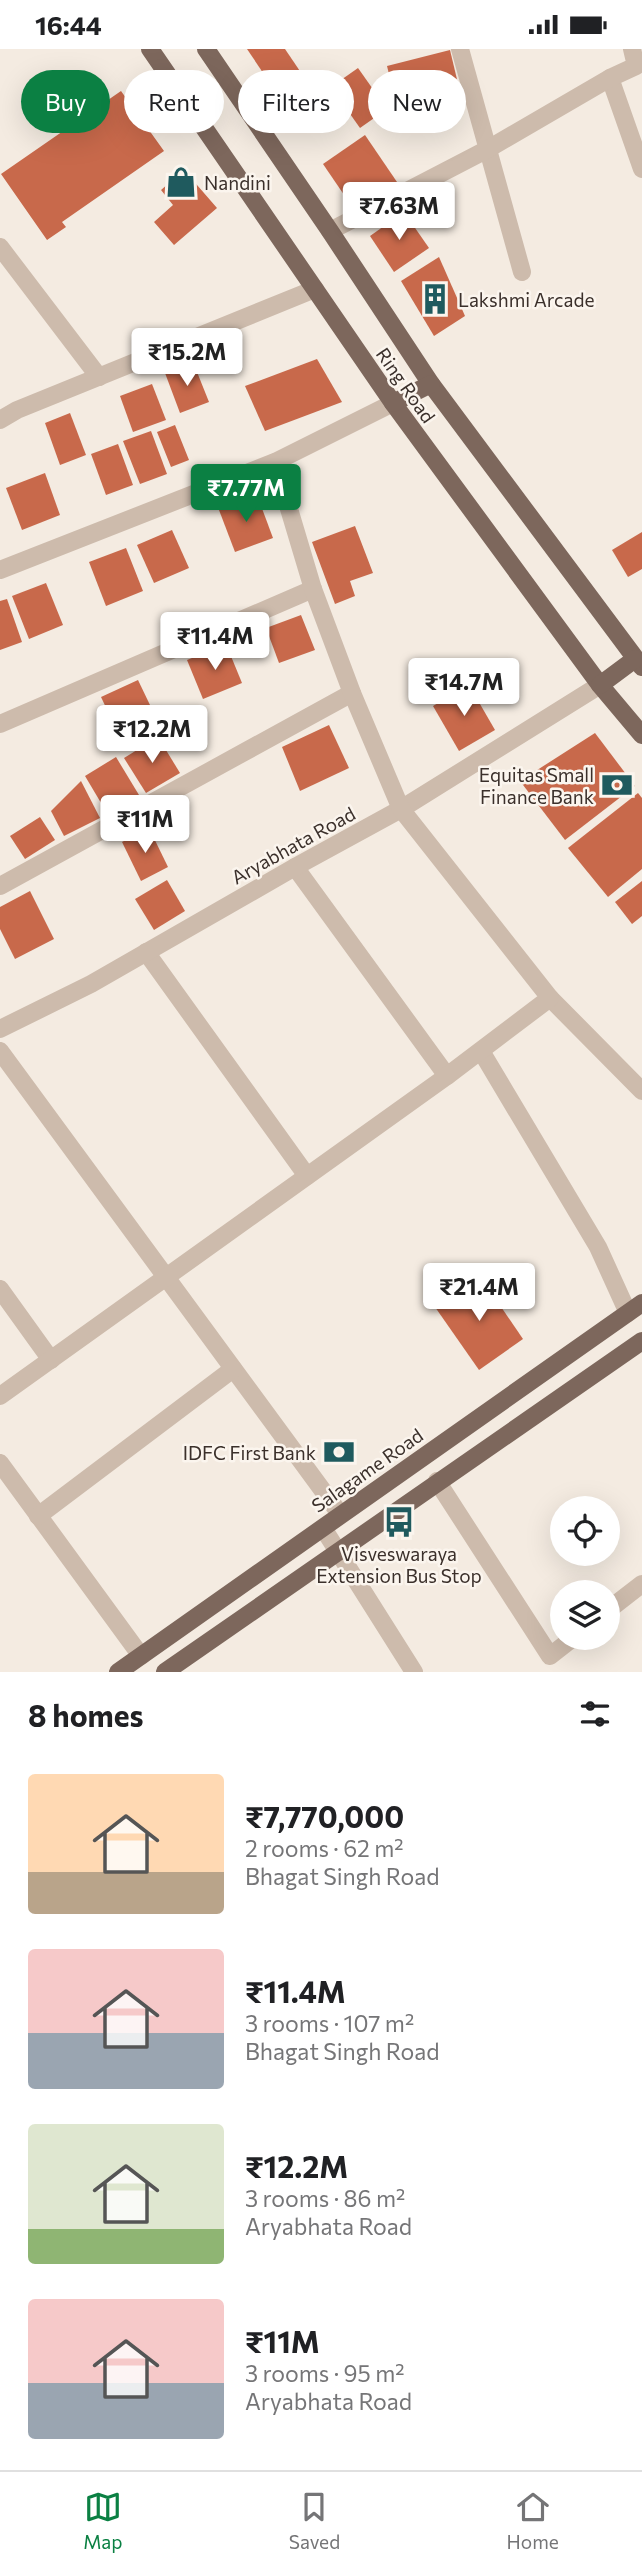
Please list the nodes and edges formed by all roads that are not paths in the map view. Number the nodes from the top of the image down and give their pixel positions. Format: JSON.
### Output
{"nodes":[{"id":1,"x":150,"y":49,"type":"edge"},
{"id":2,"x":206,"y":49,"type":"edge"},
{"id":3,"x":460,"y":49,"type":"edge"},
{"id":4,"x":632,"y":49,"type":"edge"},
{"id":5,"x":610,"y":78,"type":"junction"},
{"id":6,"x":488,"y":149,"type":"junction"},
{"id":7,"x":642,"y":169,"type":"edge"},
{"id":8,"x":330,"y":231,"type":"junction"},
{"id":9,"x":0,"y":247,"type":"edge"},
{"id":10,"x":522,"y":272,"type":"dead end"},
{"id":11,"x":315,"y":289,"type":"junction"},
{"id":12,"x":99,"y":377,"type":"junction"},
{"id":13,"x":431,"y":384,"type":"junction"},
{"id":14,"x":393,"y":403,"type":"junction"},
{"id":15,"x":0,"y":419,"type":"edge"},
{"id":16,"x":275,"y":462,"type":"junction"},
{"id":17,"x":0,"y":570,"type":"edge"},
{"id":18,"x":313,"y":589,"type":"junction"},
{"id":19,"x":640,"y":660,"type":"edge"},
{"id":20,"x":600,"y":685,"type":"junction"},
{"id":21,"x":352,"y":693,"type":"junction"},
{"id":22,"x":0,"y":724,"type":"edge"},
{"id":23,"x":642,"y":735,"type":"edge"},
{"id":24,"x":401,"y":809,"type":"junction"},
{"id":25,"x":295,"y":867,"type":"junction"},
{"id":26,"x":0,"y":886,"type":"edge"},
{"id":27,"x":146,"y":952,"type":"junction"},
{"id":28,"x":550,"y":998,"type":"junction"},
{"id":29,"x":0,"y":1029,"type":"edge"},
{"id":30,"x":0,"y":1051,"type":"edge"},
{"id":31,"x":481,"y":1051,"type":"junction"},
{"id":32,"x":447,"y":1076,"type":"junction"},
{"id":33,"x":642,"y":1091,"type":"edge"},
{"id":34,"x":307,"y":1176,"type":"junction"},
{"id":35,"x":166,"y":1278,"type":"junction"},
{"id":36,"x":0,"y":1289,"type":"edge"},
{"id":37,"x":635,"y":1308,"type":"edge"},
{"id":38,"x":642,"y":1341,"type":"edge"},
{"id":39,"x":51,"y":1360,"type":"junction"},
{"id":40,"x":233,"y":1369,"type":"junction"},
{"id":41,"x":0,"y":1397,"type":"edge"},
{"id":42,"x":0,"y":1463,"type":"edge"},
{"id":43,"x":437,"y":1481,"type":"junction"},
{"id":44,"x":340,"y":1514,"type":"junction"},
{"id":45,"x":38,"y":1516,"type":"junction"},
{"id":46,"x":323,"y":1528,"type":"junction"},
{"id":47,"x":338,"y":1551,"type":"junction"},
{"id":48,"x":642,"y":1584,"type":"edge"},
{"id":49,"x":620,"y":1601,"type":"edge"},
{"id":50,"x":141,"y":1656,"type":"junction"},
{"id":51,"x":554,"y":1664,"type":"edge"},
{"id":52,"x":118,"y":1672,"type":"edge"},
{"id":53,"x":165,"y":1672,"type":"edge"},
{"id":54,"x":414,"y":1672,"type":"edge"}],
"edges":[{"from":1,"to":11,"type":"main road","name":"Ring Road"},
{"from":2,"to":8,"type":"main road","name":"Ring Road"},
{"from":3,"to":6,"type":"street"},
{"from":4,"to":5,"type":"street"},
{"from":5,"to":6,"type":"street"},
{"from":5,"to":7,"type":"street"},
{"from":6,"to":8,"type":"street"},
{"from":6,"to":10,"type":"street"},
{"from":8,"to":13,"type":"main road","name":"Ring Road"},
{"from":9,"to":12,"type":"street"},
{"from":11,"to":12,"type":"street"},
{"from":11,"to":14,"type":"main road","name":"Ring Road"},
{"from":12,"to":15,"type":"street"},
{"from":13,"to":14,"type":"main road"},
{"from":13,"to":19,"type":"main road","name":"Ring Road"},
{"from":14,"to":16,"type":"street"},
{"from":14,"to":20,"type":"main road","name":"Ring Road"},
{"from":16,"to":17,"type":"street"},
{"from":16,"to":18,"type":"street"},
{"from":18,"to":21,"type":"street"},
{"from":18,"to":22,"type":"street"},
{"from":19,"to":20,"type":"main road"},
{"from":20,"to":23,"type":"main road","name":"Ring Road"},
{"from":20,"to":24,"type":"street","name":"Aryabhata Road"},
{"from":21,"to":24,"type":"street"},
{"from":21,"to":26,"type":"street"},
{"from":24,"to":25,"type":"street","name":"Aryabhata Road"},
{"from":24,"to":28,"type":"street"},
{"from":25,"to":27,"type":"street","name":"Aryabhata Road"},
{"from":25,"to":32,"type":"street"},
{"from":27,"to":29,"type":"street","name":"Aryabhata Road"},
{"from":27,"to":34,"type":"street"},
{"from":28,"to":31,"type":"street"},
{"from":28,"to":33,"type":"street"},
{"from":30,"to":35,"type":"street"},
{"from":31,"to":32,"type":"street"},
{"from":31,"to":37,"type":"street"},
{"from":32,"to":34,"type":"street"},
{"from":34,"to":35,"type":"street"},
{"from":35,"to":39,"type":"street"},
{"from":35,"to":40,"type":"street"},
{"from":36,"to":39,"type":"street"},
{"from":37,"to":44,"type":"main road","name":"Salagame Road"},
{"from":38,"to":43,"type":"main road"},
{"from":39,"to":41,"type":"street"},
{"from":40,"to":44,"type":"street"},
{"from":40,"to":45,"type":"street"},
{"from":42,"to":45,"type":"street"},
{"from":43,"to":47,"type":"main road"},
{"from":43,"to":51,"type":"street"},
{"from":44,"to":46,"type":"main road","name":"Salagame Road"},
{"from":45,"to":50,"type":"street"},
{"from":46,"to":47,"type":"street"},
{"from":46,"to":50,"type":"main road","name":"Salagame Road"},
{"from":47,"to":53,"type":"main road"},
{"from":47,"to":54,"type":"street"},
{"from":48,"to":49,"type":"street"},
{"from":50,"to":52,"type":"main road","name":"Salagame Road"}]}
